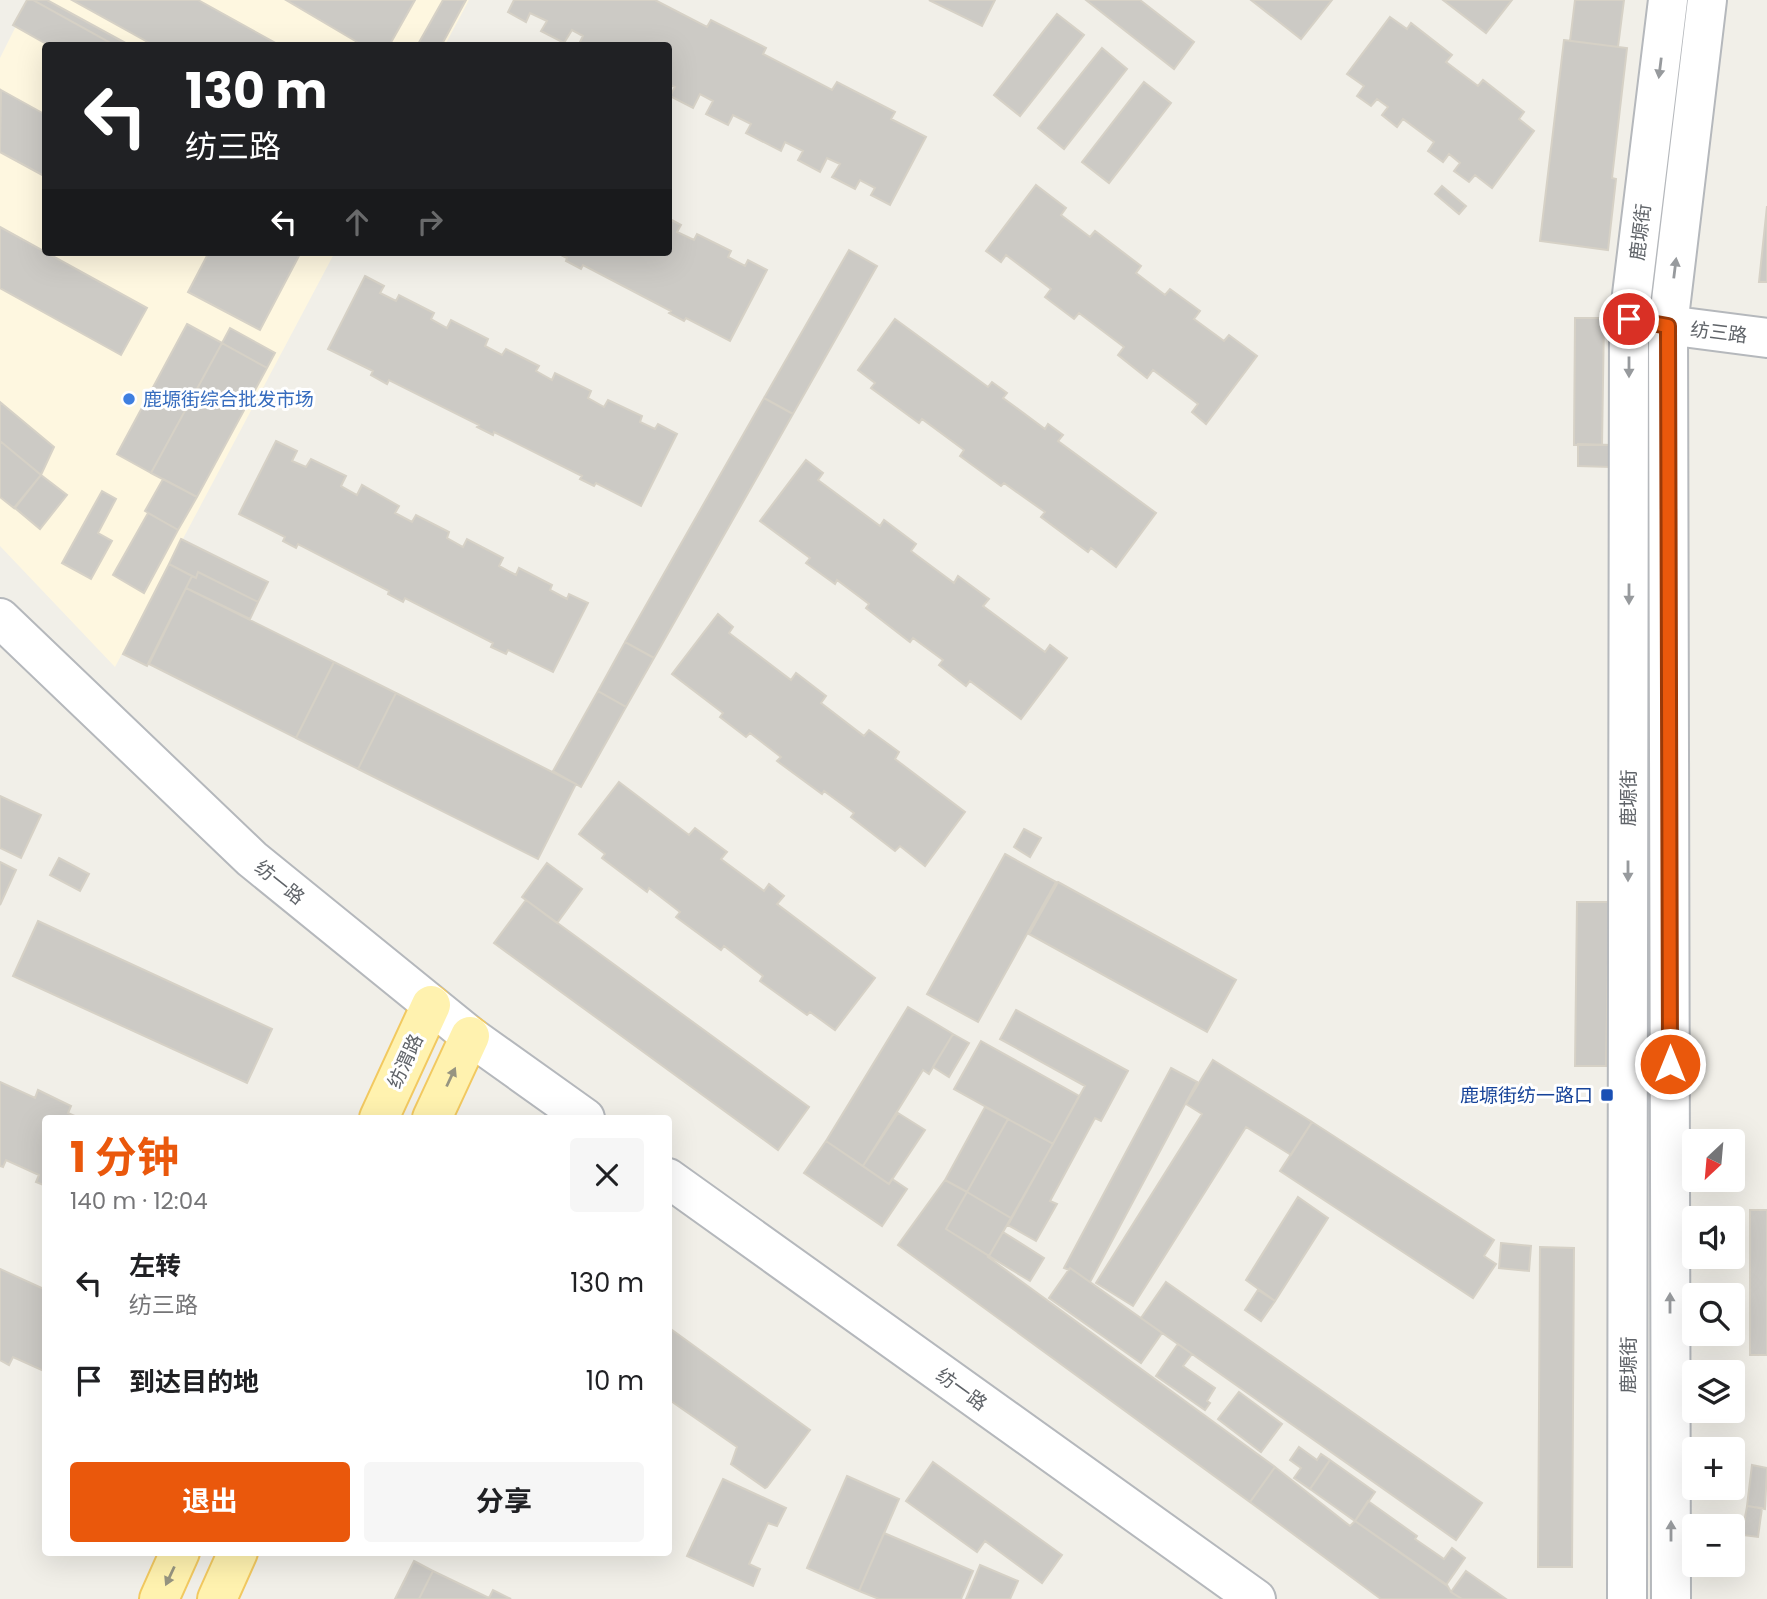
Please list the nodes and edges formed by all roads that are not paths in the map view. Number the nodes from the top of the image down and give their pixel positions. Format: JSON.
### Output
{"nodes":[{"id":1,"x":1668,"y":0,"type":"edge"},
{"id":2,"x":1707,"y":0,"type":"edge"},
{"id":3,"x":1629,"y":319,"type":"junction"},
{"id":4,"x":1668,"y":326,"type":"junction"},
{"id":5,"x":1767,"y":338,"type":"edge"},
{"id":6,"x":0,"y":618,"type":"edge"},
{"id":7,"x":431,"y":1004,"type":"junction"},
{"id":8,"x":470,"y":1036,"type":"junction"},
{"id":9,"x":380,"y":1115,"type":"edge"},
{"id":10,"x":433,"y":1115,"type":"edge"},
{"id":11,"x":581,"y":1115,"type":"edge"},
{"id":12,"x":672,"y":1181,"type":"edge"},
{"id":13,"x":178,"y":1556,"type":"edge"},
{"id":14,"x":235,"y":1556,"type":"edge"},
{"id":15,"x":159,"y":1599,"type":"edge"},
{"id":16,"x":216,"y":1599,"type":"edge"},
{"id":17,"x":1256,"y":1599,"type":"edge"},
{"id":18,"x":1628,"y":1599,"type":"edge"},
{"id":19,"x":1671,"y":1599,"type":"edge"}],
"edges":[{"from":1,"to":3,"type":"street","name":"鹿塬街","one_way":true},
{"from":4,"to":2,"type":"street","name":"鹿塬街","one_way":true},
{"from":3,"to":4,"type":"street","name":"纺三路"},
{"from":3,"to":18,"type":"street","name":"鹿塬街","one_way":true},
{"from":4,"to":5,"type":"street","name":"纺三路"},
{"from":19,"to":4,"type":"street","name":"鹿塬街","one_way":true},
{"from":6,"to":7,"type":"street","name":"纺一路"},
{"from":7,"to":8,"type":"street","name":"纺一路"},
{"from":7,"to":9,"type":"main road","name":"纺渭路"},
{"from":10,"to":8,"type":"main road","one_way":true},
{"from":8,"to":11,"type":"street","name":"纺一路"},
{"from":12,"to":17,"type":"street","name":"纺一路"},
{"from":13,"to":15,"type":"main road","one_way":true},
{"from":14,"to":16,"type":"main road"}]}
